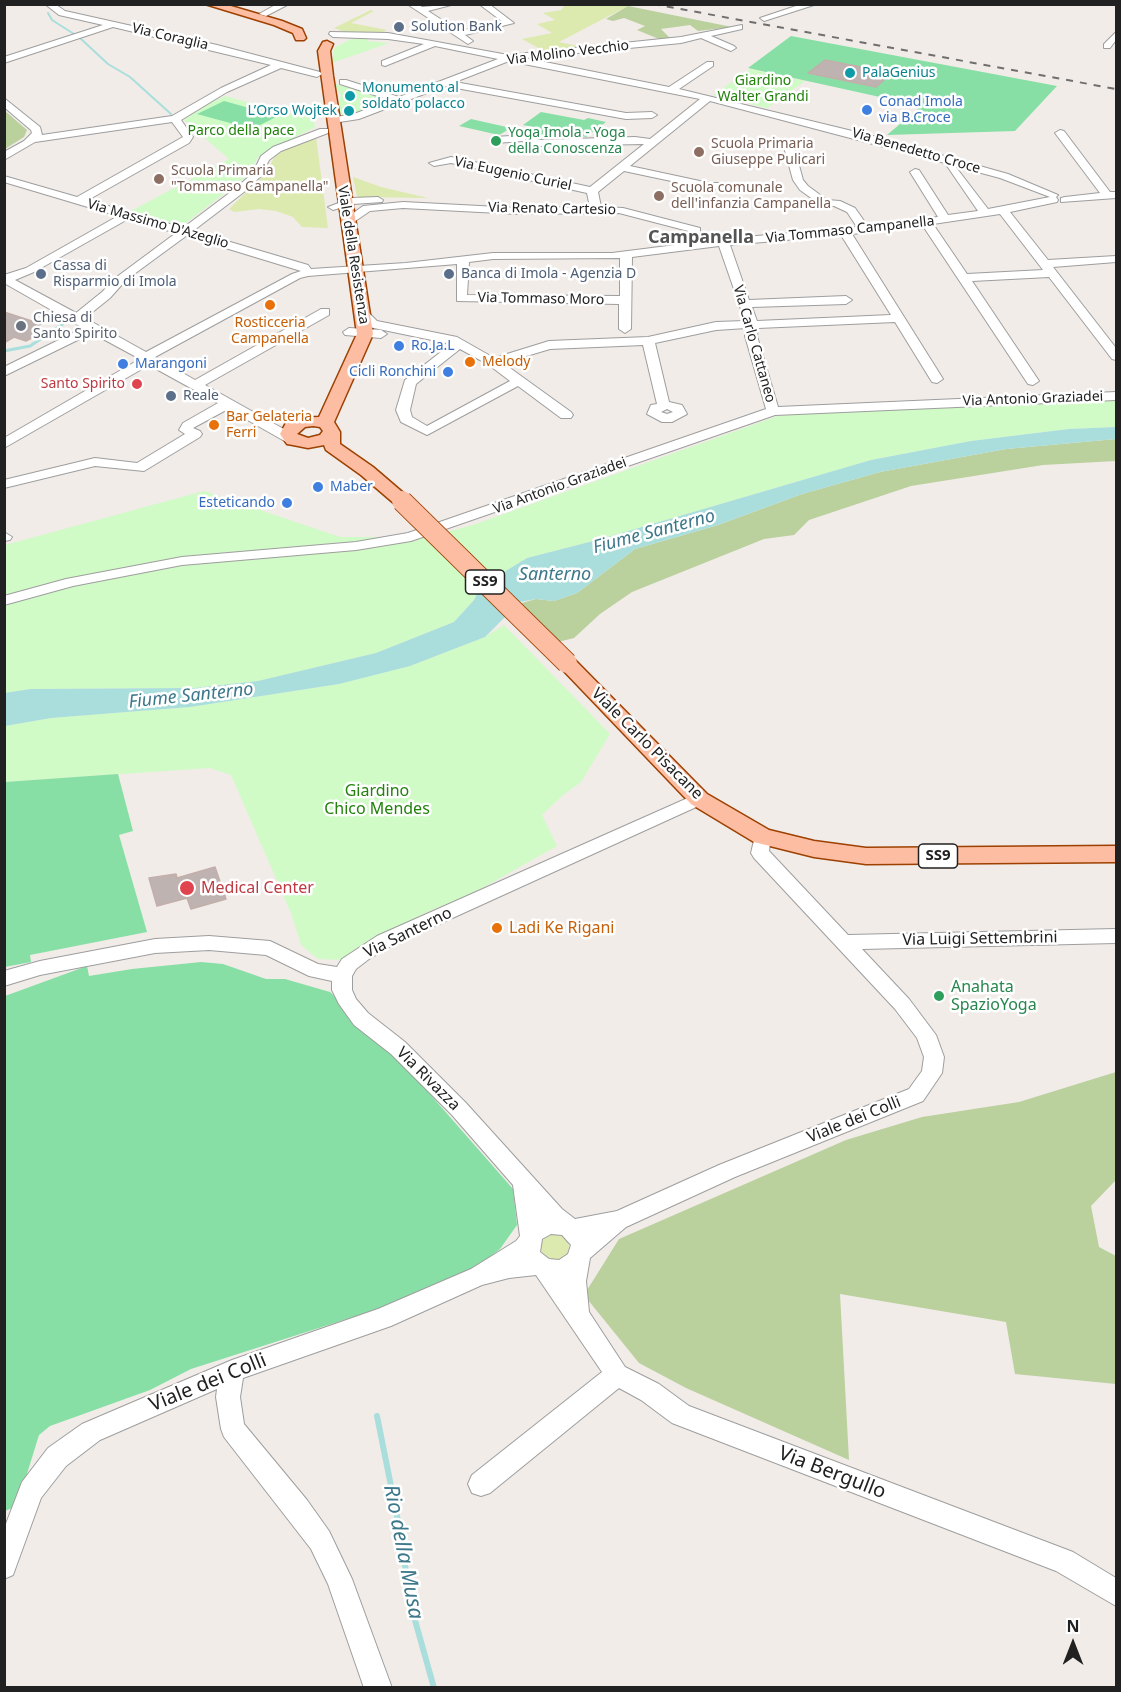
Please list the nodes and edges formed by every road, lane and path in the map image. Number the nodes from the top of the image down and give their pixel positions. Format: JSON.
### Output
{"nodes":[{"id":1,"x":49,"y":4,"type":"edge"},
{"id":2,"x":210,"y":4,"type":"edge"},
{"id":3,"x":230,"y":4,"type":"edge"},
{"id":4,"x":285,"y":4,"type":"edge"},
{"id":5,"x":411,"y":4,"type":"edge"},
{"id":6,"x":451,"y":4,"type":"edge"},
{"id":7,"x":483,"y":4,"type":"edge"},
{"id":8,"x":813,"y":4,"type":"edge"},
{"id":9,"x":420,"y":10,"type":"junction"},
{"id":10,"x":263,"y":14,"type":"junction"},
{"id":11,"x":764,"y":18,"type":"dead end"},
{"id":12,"x":113,"y":24,"type":"junction"},
{"id":13,"x":739,"y":27,"type":"dead end"},
{"id":14,"x":458,"y":34,"type":"junction"},
{"id":15,"x":1116,"y":35,"type":"edge"},
{"id":16,"x":320,"y":36,"type":"junction"},
{"id":17,"x":703,"y":36,"type":"junction"},
{"id":18,"x":671,"y":41,"type":"junction"},
{"id":19,"x":434,"y":43,"type":"junction"},
{"id":20,"x":1107,"y":46,"type":"dead end"},
{"id":21,"x":312,"y":48,"type":"dead end"},
{"id":22,"x":731,"y":48,"type":"dead end"},
{"id":23,"x":464,"y":49,"type":"junction"},
{"id":24,"x":682,"y":53,"type":"dead end"},
{"id":25,"x":511,"y":57,"type":"junction"},
{"id":26,"x":4,"y":60,"type":"edge"},
{"id":27,"x":385,"y":63,"type":"dead end"},
{"id":28,"x":710,"y":64,"type":"dead end"},
{"id":29,"x":279,"y":65,"type":"junction"},
{"id":30,"x":316,"y":69,"type":"junction"},
{"id":31,"x":343,"y":81,"type":"dead end"},
{"id":32,"x":444,"y":83,"type":"junction"},
{"id":33,"x":671,"y":90,"type":"junction"},
{"id":34,"x":708,"y":98,"type":"junction"},
{"id":35,"x":399,"y":100,"type":"junction"},
{"id":36,"x":4,"y":101,"type":"edge"},
{"id":37,"x":652,"y":115,"type":"dead end"},
{"id":38,"x":174,"y":119,"type":"junction"},
{"id":39,"x":328,"y":126,"type":"junction"},
{"id":40,"x":1060,"y":133,"type":"dead end"},
{"id":41,"x":32,"y":139,"type":"junction"},
{"id":42,"x":496,"y":140,"type":"dead end"},
{"id":43,"x":653,"y":143,"type":"junction"},
{"id":44,"x":789,"y":147,"type":"dead end"},
{"id":45,"x":4,"y":156,"type":"edge"},
{"id":46,"x":434,"y":163,"type":"dead end"},
{"id":47,"x":949,"y":164,"type":"dead end"},
{"id":48,"x":622,"y":167,"type":"junction"},
{"id":49,"x":915,"y":172,"type":"dead end"},
{"id":50,"x":4,"y":179,"type":"edge"},
{"id":51,"x":731,"y":186,"type":"dead end"},
{"id":52,"x":592,"y":191,"type":"junction"},
{"id":53,"x":1112,"y":195,"type":"edge"},
{"id":54,"x":1059,"y":198,"type":"junction"},
{"id":55,"x":78,"y":201,"type":"junction"},
{"id":56,"x":344,"y":202,"type":"junction"},
{"id":57,"x":466,"y":207,"type":"junction"},
{"id":58,"x":596,"y":210,"type":"junction"},
{"id":59,"x":1004,"y":210,"type":"junction"},
{"id":60,"x":985,"y":213,"type":"junction"},
{"id":61,"x":127,"y":215,"type":"junction"},
{"id":62,"x":945,"y":219,"type":"junction"},
{"id":63,"x":346,"y":222,"type":"junction"},
{"id":64,"x":927,"y":222,"type":"junction"},
{"id":65,"x":864,"y":229,"type":"junction"},
{"id":66,"x":186,"y":232,"type":"junction"},
{"id":67,"x":845,"y":232,"type":"junction"},
{"id":68,"x":688,"y":235,"type":"junction"},
{"id":69,"x":716,"y":241,"type":"junction"},
{"id":70,"x":666,"y":250,"type":"junction"},
{"id":71,"x":626,"y":255,"type":"junction"},
{"id":72,"x":463,"y":259,"type":"junction"},
{"id":73,"x":1116,"y":259,"type":"edge"},
{"id":74,"x":1048,"y":268,"type":"junction"},
{"id":75,"x":348,"y":269,"type":"junction"},
{"id":76,"x":308,"y":273,"type":"junction"},
{"id":77,"x":964,"y":278,"type":"junction"},
{"id":78,"x":5,"y":279,"type":"edge"},
{"id":79,"x":624,"y":300,"type":"junction"},
{"id":80,"x":846,"y":300,"type":"dead end"},
{"id":81,"x":745,"y":304,"type":"junction"},
{"id":82,"x":325,"y":312,"type":"dead end"},
{"id":83,"x":361,"y":312,"type":"junction"},
{"id":84,"x":900,"y":318,"type":"junction"},
{"id":85,"x":76,"y":319,"type":"junction"},
{"id":86,"x":752,"y":325,"type":"junction"},
{"id":87,"x":92,"y":328,"type":"junction"},
{"id":88,"x":396,"y":328,"type":"junction"},
{"id":89,"x":625,"y":329,"type":"dead end"},
{"id":90,"x":359,"y":332,"type":"junction"},
{"id":91,"x":419,"y":334,"type":"junction"},
{"id":92,"x":648,"y":341,"type":"junction"},
{"id":93,"x":459,"y":343,"type":"junction"},
{"id":94,"x":1116,"y":356,"type":"edge"},
{"id":95,"x":148,"y":358,"type":"junction"},
{"id":96,"x":494,"y":362,"type":"junction"},
{"id":97,"x":4,"y":372,"type":"edge"},
{"id":98,"x":937,"y":379,"type":"dead end"},
{"id":99,"x":519,"y":381,"type":"junction"},
{"id":100,"x":1033,"y":381,"type":"dead end"},
{"id":101,"x":196,"y":385,"type":"junction"},
{"id":102,"x":1116,"y":396,"type":"edge"},
{"id":103,"x":228,"y":403,"type":"junction"},
{"id":104,"x":663,"y":406,"type":"dead end"},
{"id":105,"x":773,"y":411,"type":"junction"},
{"id":106,"x":566,"y":415,"type":"dead end"},
{"id":107,"x":311,"y":430,"type":"junction"},
{"id":108,"x":5,"y":445,"type":"edge"},
{"id":109,"x":338,"y":464,"type":"junction"},
{"id":110,"x":367,"y":471,"type":"junction"},
{"id":111,"x":4,"y":484,"type":"edge"},
{"id":112,"x":395,"y":497,"type":"junction"},
{"id":113,"x":4,"y":601,"type":"edge"},
{"id":114,"x":699,"y":799,"type":"junction"},
{"id":115,"x":762,"y":836,"type":"junction"},
{"id":116,"x":1116,"y":854,"type":"edge"},
{"id":117,"x":1116,"y":936,"type":"edge"},
{"id":118,"x":843,"y":942,"type":"junction"},
{"id":119,"x":342,"y":975,"type":"junction"},
{"id":120,"x":4,"y":980,"type":"edge"},
{"id":121,"x":524,"y":1182,"type":"junction"},
{"id":122,"x":620,"y":1220,"type":"junction"},
{"id":123,"x":570,"y":1228,"type":"junction"},
{"id":124,"x":530,"y":1239,"type":"junction"},
{"id":125,"x":580,"y":1255,"type":"junction"},
{"id":126,"x":541,"y":1267,"type":"junction"},
{"id":127,"x":479,"y":1276,"type":"junction"},
{"id":128,"x":578,"y":1315,"type":"junction"},
{"id":129,"x":232,"y":1371,"type":"junction"},
{"id":130,"x":617,"y":1375,"type":"junction"},
{"id":131,"x":481,"y":1484,"type":"dead end"},
{"id":132,"x":4,"y":1566,"type":"edge"},
{"id":133,"x":1116,"y":1593,"type":"edge"},
{"id":134,"x":378,"y":1688,"type":"edge"}],
"edges":[{"from":1,"to":12,"type":"street","name":"Via Coraglia"},
{"from":2,"to":16,"type":"main road"},
{"from":3,"to":10,"type":"main road"},
{"from":4,"to":10,"type":"street"},
{"from":5,"to":9,"type":"street"},
{"from":6,"to":9,"type":"street"},
{"from":7,"to":14,"type":"street"},
{"from":8,"to":11,"type":"street"},
{"from":9,"to":14,"type":"street"},
{"from":10,"to":16,"type":"main road"},
{"from":12,"to":26,"type":"street"},
{"from":12,"to":29,"type":"street","name":"Via Coraglia"},
{"from":13,"to":17,"type":"street","name":"Via Molino Vecchio"},
{"from":14,"to":23,"type":"street"},
{"from":15,"to":20,"type":"street"},
{"from":16,"to":19,"type":"street"},
{"from":16,"to":39,"type":"main road","name":"Viale della Resistenza"},
{"from":17,"to":18,"type":"street","name":"Via Molino Vecchio"},
{"from":17,"to":22,"type":"street"},
{"from":18,"to":24,"type":"street"},
{"from":18,"to":25,"type":"street","name":"Via Molino Vecchio"},
{"from":19,"to":23,"type":"street"},
{"from":19,"to":27,"type":"street"},
{"from":21,"to":30,"type":"main road","name":"Viale della Resistenza"},
{"from":23,"to":25,"type":"street"},
{"from":25,"to":32,"type":"street","name":"Via Molino Vecchio"},
{"from":25,"to":33,"type":"street","name":"Via Benedetto Croce"},
{"from":28,"to":33,"type":"street"},
{"from":29,"to":30,"type":"street","name":"Via Coraglia"},
{"from":29,"to":38,"type":"street"},
{"from":30,"to":39,"type":"main road","name":"Viale della Resistenza"},
{"from":31,"to":35,"type":"street"},
{"from":32,"to":35,"type":"street","name":"Via Molino Vecchio"},
{"from":32,"to":37,"type":"street"},
{"from":33,"to":34,"type":"street","name":"Via Benedetto Croce"},
{"from":34,"to":43,"type":"street","name":"Via Eugenio Curiel"},
{"from":34,"to":54,"type":"street","name":"Via Benedetto Croce"},
{"from":35,"to":39,"type":"street","name":"Via Molino Vecchio"},
{"from":36,"to":41,"type":"street"},
{"from":38,"to":41,"type":"street"},
{"from":38,"to":55,"type":"street"},
{"from":39,"to":56,"type":"main road","name":"Viale della Resistenza"},
{"from":39,"to":66,"type":"street","name":"Via Molino Vecchio"},
{"from":40,"to":53,"type":"street"},
{"from":41,"to":45,"type":"street"},
{"from":42,"to":43,"type":"street"},
{"from":43,"to":48,"type":"street","name":"Via Eugenio Curiel"},
{"from":44,"to":65,"type":"street"},
{"from":46,"to":52,"type":"street","name":"Via Eugenio Curiel"},
{"from":47,"to":60,"type":"street"},
{"from":48,"to":51,"type":"street"},
{"from":48,"to":52,"type":"street","name":"Via Eugenio Curiel"},
{"from":49,"to":62,"type":"street","name":"Via Tommaso Campanella"},
{"from":50,"to":55,"type":"street","name":"Via Massimo D'Azeglio"},
{"from":52,"to":58,"type":"street","name":"Via Eugenio Curiel"},
{"from":53,"to":54,"type":"street","name":"Via Tommaso Campanella"},
{"from":54,"to":59,"type":"street","name":"Via Tommaso Campanella"},
{"from":55,"to":61,"type":"street","name":"Via Massimo D'Azeglio"},
{"from":56,"to":57,"type":"street","name":"Via Renato Cartesio"},
{"from":56,"to":63,"type":"main road","name":"Viale della Resistenza"},
{"from":56,"to":75,"type":"main road","name":"Viale della Resistenza"},
{"from":57,"to":58,"type":"street","name":"Via Renato Cartesio"},
{"from":57,"to":63,"type":"street","name":"Via Renato Cartesio"},
{"from":58,"to":68,"type":"street","name":"Via Renato Cartesio"},
{"from":59,"to":60,"type":"street","name":"Via Tommaso Campanella"},
{"from":59,"to":74,"type":"street"},
{"from":60,"to":62,"type":"street","name":"Via Tommaso Campanella"},
{"from":61,"to":66,"type":"street","name":"Via Massimo D'Azeglio"},
{"from":61,"to":78,"type":"street"},
{"from":62,"to":64,"type":"street","name":"Via Tommaso Campanella"},
{"from":63,"to":75,"type":"main road","name":"Viale della Resistenza"},
{"from":64,"to":65,"type":"street","name":"Via Tommaso Campanella"},
{"from":64,"to":77,"type":"street"},
{"from":65,"to":67,"type":"street","name":"Via Tommaso Campanella"},
{"from":66,"to":76,"type":"street","name":"Via Massimo D'Azeglio"},
{"from":66,"to":85,"type":"street","name":"Via Molino Vecchio"},
{"from":67,"to":69,"type":"street","name":"Via Tommaso Campanella"},
{"from":67,"to":84,"type":"street"},
{"from":68,"to":69,"type":"street","name":"Via Renato Cartesio"},
{"from":68,"to":70,"type":"street","name":"Via Tommaso Campanella"},
{"from":69,"to":70,"type":"street","name":"Via Tommaso Campanella"},
{"from":69,"to":81,"type":"street","name":"Via Carlo Cattaneo"},
{"from":70,"to":71,"type":"street","name":"Via Tommaso Campanella"},
{"from":71,"to":72,"type":"street","name":"Via Tommaso Campanella"},
{"from":71,"to":79,"type":"street"},
{"from":72,"to":75,"type":"street","name":"Via Tommaso Campanella"},
{"from":72,"to":79,"type":"street","name":"Via Tommaso Moro"},
{"from":73,"to":74,"type":"street"},
{"from":74,"to":77,"type":"street"},
{"from":74,"to":94,"type":"street"},
{"from":75,"to":76,"type":"street","name":"Via Tommaso Campanella"},
{"from":75,"to":83,"type":"main road","name":"Viale della Resistenza"},
{"from":75,"to":90,"type":"main road","name":"Viale della Resistenza"},
{"from":76,"to":95,"type":"street","name":"Via Tommaso Campanella"},
{"from":77,"to":100,"type":"street"},
{"from":78,"to":85,"type":"street","name":"Viale Carlo Pisacane"},
{"from":79,"to":89,"type":"street"},
{"from":80,"to":81,"type":"street"},
{"from":81,"to":86,"type":"street","name":"Via Carlo Cattaneo"},
{"from":82,"to":101,"type":"street"},
{"from":83,"to":88,"type":"street"},
{"from":83,"to":90,"type":"main road","name":"Viale della Resistenza"},
{"from":84,"to":86,"type":"street"},
{"from":84,"to":98,"type":"street"},
{"from":85,"to":87,"type":"street","name":"Viale Carlo Pisacane"},
{"from":86,"to":92,"type":"street"},
{"from":86,"to":105,"type":"street","name":"Via Carlo Cattaneo"},
{"from":87,"to":95,"type":"street","name":"Viale Carlo Pisacane"},
{"from":87,"to":97,"type":"street"},
{"from":88,"to":90,"type":"street"},
{"from":88,"to":91,"type":"street"},
{"from":90,"to":91,"type":"street"},
{"from":90,"to":107,"type":"main road","name":"Viale della Resistenza"},
{"from":91,"to":93,"type":"street"},
{"from":92,"to":96,"type":"street"},
{"from":92,"to":104,"type":"street"},
{"from":93,"to":96,"type":"street"},
{"from":93,"to":99,"type":"street"},
{"from":95,"to":101,"type":"street","name":"Viale Carlo Pisacane"},
{"from":95,"to":108,"type":"street","name":"Via Tommaso Campanella"},
{"from":96,"to":99,"type":"street"},
{"from":99,"to":106,"type":"street"},
{"from":101,"to":103,"type":"street","name":"Viale Carlo Pisacane"},
{"from":102,"to":105,"type":"street","name":"Via Antonio Graziadei"},
{"from":103,"to":107,"type":"street","name":"Viale Carlo Pisacane"},
{"from":103,"to":111,"type":"street"},
{"from":105,"to":113,"type":"street","name":"Via Antonio Graziadei"},
{"from":107,"to":109,"type":"main road","name":"Viale Carlo Pisacane","number":"SS9"},
{"from":107,"to":110,"type":"main road","name":"Viale Carlo Pisacane","number":"SS9"},
{"from":109,"to":110,"type":"main road"},
{"from":109,"to":112,"type":"main road","name":"Viale Carlo Pisacane","number":"SS9"},
{"from":110,"to":112,"type":"main road","name":"Viale Carlo Pisacane","number":"SS9"},
{"from":112,"to":114,"type":"main road","name":"Viale Carlo Pisacane","number":"SS9","bridge":true},
{"from":114,"to":115,"type":"main road","name":"Viale Carlo Pisacane","number":"SS9"},
{"from":114,"to":119,"type":"street","name":"Via Santerno"},
{"from":115,"to":116,"type":"main road","name":"Viale Carlo Pisacane","number":"SS9"},
{"from":115,"to":118,"type":"street","name":"Viale dei Colli"},
{"from":117,"to":118,"type":"street","name":"Via Luigi Settembrini"},
{"from":118,"to":122,"type":"street","name":"Viale dei Colli"},
{"from":119,"to":120,"type":"street"},
{"from":119,"to":121,"type":"street","name":"Via Rivazza"},
{"from":121,"to":123,"type":"street","name":"Via Rivazza"},
{"from":121,"to":124,"type":"street"},
{"from":122,"to":123,"type":"street","name":"Viale dei Colli"},
{"from":122,"to":125,"type":"street","name":"Viale dei Colli"},
{"from":123,"to":124,"type":"street"},
{"from":123,"to":125,"type":"street"},
{"from":124,"to":126,"type":"street"},
{"from":124,"to":127,"type":"street","name":"Viale dei Colli"},
{"from":125,"to":126,"type":"street"},
{"from":125,"to":128,"type":"street","name":"Via Bergullo"},
{"from":126,"to":127,"type":"street","name":"Viale dei Colli"},
{"from":126,"to":128,"type":"street","name":"Via Bergullo"},
{"from":127,"to":129,"type":"street","name":"Viale dei Colli"},
{"from":128,"to":130,"type":"street","name":"Via Bergullo"},
{"from":129,"to":132,"type":"street","name":"Viale dei Colli"},
{"from":129,"to":134,"type":"street"},
{"from":130,"to":131,"type":"street"},
{"from":130,"to":133,"type":"street","name":"Via Bergullo"}]}
